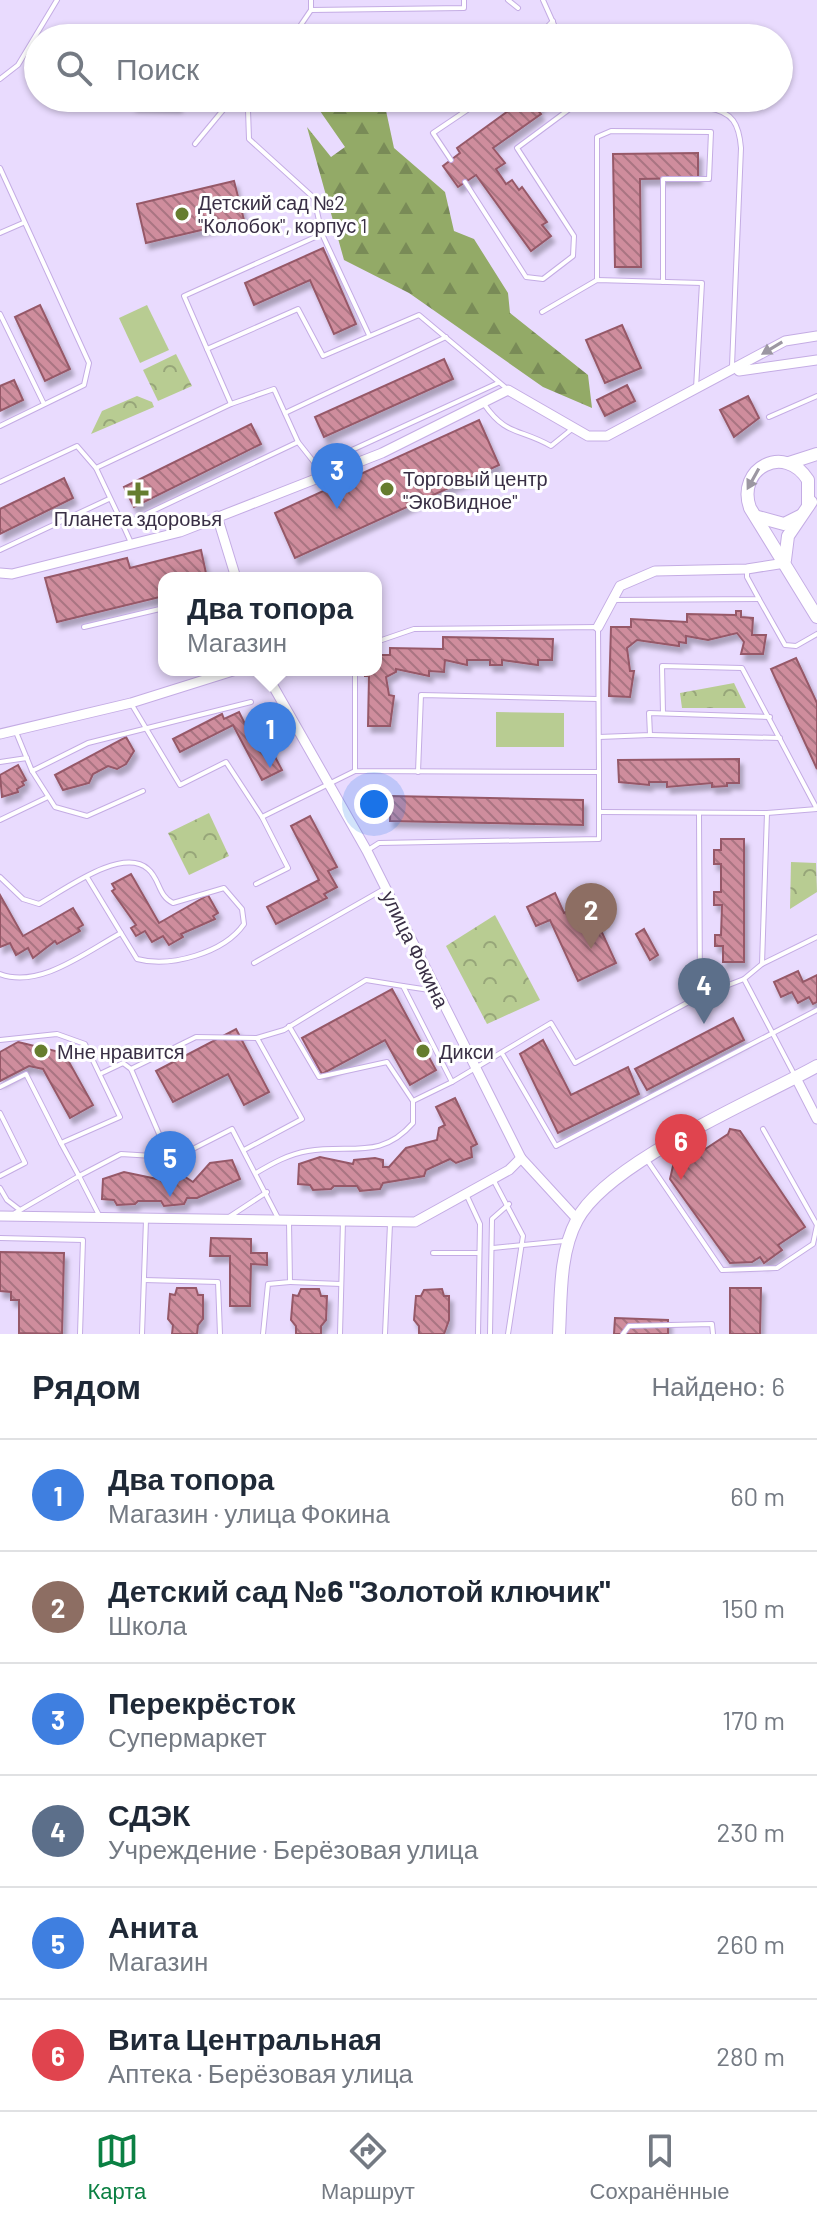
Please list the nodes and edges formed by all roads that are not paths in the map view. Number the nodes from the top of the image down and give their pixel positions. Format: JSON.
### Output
{"nodes":[{"id":1,"x":57,"y":0,"type":"edge"},
{"id":2,"x":311,"y":0,"type":"edge"},
{"id":3,"x":464,"y":0,"type":"edge"},
{"id":4,"x":508,"y":0,"type":"edge"},
{"id":5,"x":543,"y":0,"type":"edge"},
{"id":6,"x":518,"y":8,"type":"dead end"},
{"id":7,"x":311,"y":10,"type":"junction"},
{"id":8,"x":554,"y":20,"type":"junction"},
{"id":9,"x":43,"y":24,"type":"edge"},
{"id":10,"x":302,"y":24,"type":"edge"},
{"id":11,"x":550,"y":24,"type":"edge"},
{"id":12,"x":555,"y":24,"type":"edge"},
{"id":13,"x":24,"y":55,"type":"edge"},
{"id":14,"x":0,"y":79,"type":"edge"},
{"id":15,"x":221,"y":112,"type":"edge"},
{"id":16,"x":248,"y":112,"type":"edge"},
{"id":17,"x":464,"y":112,"type":"edge"},
{"id":18,"x":566,"y":112,"type":"edge"},
{"id":19,"x":724,"y":112,"type":"edge"},
{"id":20,"x":195,"y":144,"type":"dead end"},
{"id":21,"x":451,"y":160,"type":"dead end"},
{"id":22,"x":0,"y":168,"type":"edge"},
{"id":23,"x":465,"y":182,"type":"dead end"},
{"id":24,"x":24,"y":223,"type":"junction"},
{"id":25,"x":0,"y":233,"type":"edge"},
{"id":26,"x":322,"y":234,"type":"junction"},
{"id":27,"x":597,"y":280,"type":"junction"},
{"id":28,"x":663,"y":282,"type":"junction"},
{"id":29,"x":542,"y":312,"type":"dead end"},
{"id":30,"x":0,"y":314,"type":"edge"},
{"id":31,"x":369,"y":335,"type":"junction"},
{"id":32,"x":447,"y":336,"type":"junction"},
{"id":33,"x":817,"y":336,"type":"edge"},
{"id":34,"x":207,"y":349,"type":"junction"},
{"id":35,"x":817,"y":360,"type":"edge"},
{"id":36,"x":732,"y":373,"type":"junction"},
{"id":37,"x":498,"y":383,"type":"junction"},
{"id":38,"x":508,"y":390,"type":"junction"},
{"id":39,"x":696,"y":391,"type":"junction"},
{"id":40,"x":817,"y":396,"type":"edge"},
{"id":41,"x":44,"y":404,"type":"junction"},
{"id":42,"x":231,"y":404,"type":"junction"},
{"id":43,"x":484,"y":404,"type":"junction"},
{"id":44,"x":285,"y":413,"type":"junction"},
{"id":45,"x":769,"y":417,"type":"dead end"},
{"id":46,"x":0,"y":426,"type":"edge"},
{"id":47,"x":574,"y":427,"type":"junction"},
{"id":48,"x":298,"y":442,"type":"junction"},
{"id":49,"x":817,"y":454,"type":"edge"},
{"id":50,"x":789,"y":463,"type":"junction"},
{"id":51,"x":96,"y":468,"type":"junction"},
{"id":52,"x":0,"y":482,"type":"edge"},
{"id":53,"x":817,"y":494,"type":"edge"},
{"id":54,"x":109,"y":499,"type":"junction"},
{"id":55,"x":805,"y":510,"type":"junction"},
{"id":56,"x":217,"y":516,"type":"junction"},
{"id":57,"x":755,"y":516,"type":"junction"},
{"id":58,"x":123,"y":525,"type":"junction"},
{"id":59,"x":132,"y":545,"type":"junction"},
{"id":60,"x":0,"y":550,"type":"edge"},
{"id":61,"x":785,"y":563,"type":"junction"},
{"id":62,"x":747,"y":569,"type":"junction"},
{"id":63,"x":234,"y":572,"type":"edge"},
{"id":64,"x":0,"y":573,"type":"edge"},
{"id":65,"x":759,"y":599,"type":"junction"},
{"id":66,"x":611,"y":600,"type":"junction"},
{"id":67,"x":158,"y":609,"type":"edge"},
{"id":68,"x":817,"y":617,"type":"edge"},
{"id":69,"x":84,"y":627,"type":"dead end"},
{"id":70,"x":598,"y":627,"type":"junction"},
{"id":71,"x":817,"y":634,"type":"edge"},
{"id":72,"x":382,"y":640,"type":"edge"},
{"id":73,"x":217,"y":676,"type":"edge"},
{"id":74,"x":268,"y":676,"type":"edge"},
{"id":75,"x":355,"y":676,"type":"edge"},
{"id":76,"x":598,"y":699,"type":"junction"},
{"id":77,"x":251,"y":702,"type":"dead end"},
{"id":78,"x":131,"y":703,"type":"junction"},
{"id":79,"x":663,"y":713,"type":"junction"},
{"id":80,"x":770,"y":717,"type":"junction"},
{"id":81,"x":144,"y":726,"type":"junction"},
{"id":82,"x":16,"y":732,"type":"junction"},
{"id":83,"x":0,"y":734,"type":"edge"},
{"id":84,"x":650,"y":735,"type":"junction"},
{"id":85,"x":599,"y":737,"type":"junction"},
{"id":86,"x":781,"y":738,"type":"junction"},
{"id":87,"x":27,"y":758,"type":"junction"},
{"id":88,"x":0,"y":762,"type":"edge"},
{"id":89,"x":32,"y":771,"type":"junction"},
{"id":90,"x":355,"y":771,"type":"junction"},
{"id":91,"x":599,"y":772,"type":"junction"},
{"id":92,"x":417,"y":773,"type":"junction"},
{"id":93,"x":329,"y":780,"type":"junction"},
{"id":94,"x":143,"y":791,"type":"dead end"},
{"id":95,"x":48,"y":797,"type":"junction"},
{"id":96,"x":817,"y":809,"type":"edge"},
{"id":97,"x":601,"y":812,"type":"junction"},
{"id":98,"x":767,"y":813,"type":"junction"},
{"id":99,"x":699,"y":814,"type":"junction"},
{"id":100,"x":262,"y":817,"type":"junction"},
{"id":101,"x":0,"y":820,"type":"edge"},
{"id":102,"x":367,"y":851,"type":"junction"},
{"id":103,"x":0,"y":877,"type":"edge"},
{"id":104,"x":87,"y":877,"type":"junction"},
{"id":105,"x":256,"y":884,"type":"dead end"},
{"id":106,"x":386,"y":888,"type":"junction"},
{"id":107,"x":121,"y":933,"type":"junction"},
{"id":108,"x":817,"y":937,"type":"edge"},
{"id":109,"x":254,"y":963,"type":"dead end"},
{"id":110,"x":762,"y":964,"type":"junction"},
{"id":111,"x":0,"y":974,"type":"edge"},
{"id":112,"x":744,"y":979,"type":"junction"},
{"id":113,"x":403,"y":986,"type":"junction"},
{"id":114,"x":436,"y":991,"type":"junction"},
{"id":115,"x":700,"y":996,"type":"junction"},
{"id":116,"x":817,"y":1010,"type":"edge"},
{"id":117,"x":289,"y":1026,"type":"junction"},
{"id":118,"x":772,"y":1033,"type":"junction"},
{"id":119,"x":257,"y":1038,"type":"junction"},
{"id":120,"x":0,"y":1040,"type":"edge"},
{"id":121,"x":503,"y":1055,"type":"junction"},
{"id":122,"x":817,"y":1066,"type":"edge"},
{"id":123,"x":477,"y":1067,"type":"junction"},
{"id":124,"x":131,"y":1069,"type":"junction"},
{"id":125,"x":100,"y":1074,"type":"junction"},
{"id":126,"x":796,"y":1078,"type":"junction"},
{"id":127,"x":452,"y":1082,"type":"junction"},
{"id":128,"x":0,"y":1087,"type":"edge"},
{"id":129,"x":413,"y":1101,"type":"junction"},
{"id":130,"x":0,"y":1113,"type":"edge"},
{"id":131,"x":817,"y":1119,"type":"edge"},
{"id":132,"x":763,"y":1129,"type":"dead end"},
{"id":133,"x":61,"y":1143,"type":"junction"},
{"id":134,"x":244,"y":1150,"type":"junction"},
{"id":135,"x":169,"y":1157,"type":"junction"},
{"id":136,"x":521,"y":1158,"type":"junction"},
{"id":137,"x":645,"y":1158,"type":"junction"},
{"id":138,"x":256,"y":1173,"type":"junction"},
{"id":139,"x":0,"y":1176,"type":"edge"},
{"id":140,"x":79,"y":1176,"type":"junction"},
{"id":141,"x":493,"y":1179,"type":"junction"},
{"id":142,"x":0,"y":1188,"type":"edge"},
{"id":143,"x":267,"y":1192,"type":"junction"},
{"id":144,"x":466,"y":1194,"type":"junction"},
{"id":145,"x":509,"y":1204,"type":"junction"},
{"id":146,"x":20,"y":1210,"type":"junction"},
{"id":147,"x":5,"y":1216,"type":"edge"},
{"id":148,"x":100,"y":1218,"type":"junction"},
{"id":149,"x":146,"y":1218,"type":"junction"},
{"id":150,"x":225,"y":1219,"type":"junction"},
{"id":151,"x":577,"y":1219,"type":"junction"},
{"id":152,"x":284,"y":1220,"type":"junction"},
{"id":153,"x":343,"y":1221,"type":"junction"},
{"id":154,"x":390,"y":1221,"type":"junction"},
{"id":155,"x":817,"y":1225,"type":"edge"},
{"id":156,"x":0,"y":1238,"type":"edge"},
{"id":157,"x":571,"y":1241,"type":"junction"},
{"id":158,"x":522,"y":1244,"type":"junction"},
{"id":159,"x":493,"y":1248,"type":"junction"},
{"id":160,"x":433,"y":1253,"type":"dead end"},
{"id":161,"x":479,"y":1253,"type":"junction"},
{"id":162,"x":144,"y":1280,"type":"junction"},
{"id":163,"x":290,"y":1282,"type":"junction"},
{"id":164,"x":341,"y":1284,"type":"junction"},
{"id":165,"x":80,"y":1334,"type":"edge"},
{"id":166,"x":142,"y":1334,"type":"edge"},
{"id":167,"x":220,"y":1334,"type":"edge"},
{"id":168,"x":263,"y":1334,"type":"edge"},
{"id":169,"x":340,"y":1334,"type":"edge"},
{"id":170,"x":385,"y":1334,"type":"edge"},
{"id":171,"x":478,"y":1334,"type":"edge"},
{"id":172,"x":490,"y":1334,"type":"edge"},
{"id":173,"x":508,"y":1334,"type":"edge"},
{"id":174,"x":559,"y":1334,"type":"edge"},
{"id":175,"x":623,"y":1334,"type":"edge"},
{"id":176,"x":713,"y":1334,"type":"edge"}],
"edges":[{"from":1,"to":9,"type":"lane"},
{"from":2,"to":7,"type":"lane"},
{"from":3,"to":7,"type":"lane"},
{"from":4,"to":6,"type":"lane"},
{"from":5,"to":8,"type":"lane"},
{"from":7,"to":10,"type":"lane"},
{"from":8,"to":11,"type":"lane"},
{"from":8,"to":12,"type":"lane"},
{"from":13,"to":14,"type":"lane"},
{"from":15,"to":20,"type":"lane"},
{"from":16,"to":26,"type":"lane"},
{"from":17,"to":21,"type":"lane"},
{"from":18,"to":23,"type":"lane"},
{"from":19,"to":36,"type":"lane"},
{"from":22,"to":24,"type":"lane"},
{"from":24,"to":25,"type":"lane"},
{"from":24,"to":41,"type":"lane"},
{"from":26,"to":31,"type":"lane"},
{"from":26,"to":34,"type":"lane"},
{"from":27,"to":28,"type":"lane"},
{"from":27,"to":28,"type":"lane"},
{"from":27,"to":29,"type":"lane"},
{"from":28,"to":39,"type":"lane"},
{"from":30,"to":41,"type":"lane"},
{"from":31,"to":32,"type":"lane"},
{"from":31,"to":34,"type":"lane"},
{"from":32,"to":37,"type":"lane"},
{"from":32,"to":44,"type":"lane"},
{"from":33,"to":36,"type":"street","one_way":true},
{"from":34,"to":42,"type":"lane"},
{"from":35,"to":36,"type":"street"},
{"from":36,"to":39,"type":"street"},
{"from":37,"to":38,"type":"lane"},
{"from":37,"to":48,"type":"lane"},
{"from":38,"to":43,"type":"street"},
{"from":38,"to":47,"type":"street"},
{"from":39,"to":47,"type":"street"},
{"from":40,"to":45,"type":"lane"},
{"from":41,"to":46,"type":"lane"},
{"from":42,"to":44,"type":"lane"},
{"from":42,"to":51,"type":"lane"},
{"from":43,"to":47,"type":"lane"},
{"from":43,"to":56,"type":"street"},
{"from":44,"to":48,"type":"lane"},
{"from":48,"to":58,"type":"lane"},
{"from":49,"to":50,"type":"street"},
{"from":50,"to":55,"type":"street"},
{"from":50,"to":57,"type":"street","one_way":true},
{"from":51,"to":52,"type":"lane"},
{"from":51,"to":54,"type":"lane"},
{"from":53,"to":55,"type":"street"},
{"from":54,"to":58,"type":"lane"},
{"from":54,"to":60,"type":"lane"},
{"from":55,"to":57,"type":"street"},
{"from":55,"to":61,"type":"street"},
{"from":56,"to":59,"type":"street"},
{"from":56,"to":63,"type":"street"},
{"from":57,"to":61,"type":"street"},
{"from":58,"to":59,"type":"lane"},
{"from":59,"to":64,"type":"street"},
{"from":61,"to":62,"type":"street"},
{"from":61,"to":68,"type":"street"},
{"from":62,"to":65,"type":"lane"},
{"from":62,"to":66,"type":"street"},
{"from":65,"to":66,"type":"lane"},
{"from":65,"to":71,"type":"lane"},
{"from":66,"to":70,"type":"street"},
{"from":67,"to":69,"type":"lane"},
{"from":70,"to":72,"type":"lane"},
{"from":70,"to":76,"type":"lane"},
{"from":73,"to":78,"type":"street"},
{"from":74,"to":93,"type":"street","name":"улица Фокина"},
{"from":75,"to":90,"type":"lane"},
{"from":76,"to":85,"type":"lane"},
{"from":76,"to":92,"type":"lane"},
{"from":77,"to":81,"type":"lane"},
{"from":78,"to":81,"type":"lane"},
{"from":78,"to":82,"type":"street"},
{"from":79,"to":80,"type":"lane"},
{"from":79,"to":80,"type":"lane"},
{"from":79,"to":84,"type":"lane"},
{"from":80,"to":86,"type":"lane"},
{"from":81,"to":89,"type":"lane"},
{"from":81,"to":100,"type":"lane"},
{"from":82,"to":83,"type":"street"},
{"from":82,"to":87,"type":"lane"},
{"from":84,"to":85,"type":"lane"},
{"from":84,"to":86,"type":"lane"},
{"from":85,"to":91,"type":"lane"},
{"from":86,"to":96,"type":"lane"},
{"from":87,"to":88,"type":"lane"},
{"from":87,"to":89,"type":"lane"},
{"from":89,"to":95,"type":"lane"},
{"from":90,"to":92,"type":"lane"},
{"from":90,"to":93,"type":"lane"},
{"from":91,"to":92,"type":"lane"},
{"from":91,"to":97,"type":"lane"},
{"from":93,"to":100,"type":"lane"},
{"from":93,"to":102,"type":"street","name":"улица Фокина"},
{"from":94,"to":95,"type":"lane"},
{"from":95,"to":101,"type":"lane"},
{"from":96,"to":98,"type":"lane"},
{"from":97,"to":99,"type":"lane"},
{"from":97,"to":102,"type":"lane"},
{"from":98,"to":99,"type":"lane"},
{"from":98,"to":110,"type":"lane"},
{"from":99,"to":115,"type":"lane"},
{"from":100,"to":105,"type":"lane"},
{"from":102,"to":106,"type":"street","name":"улица Фокина"},
{"from":103,"to":104,"type":"lane"},
{"from":104,"to":107,"type":"lane"},
{"from":104,"to":107,"type":"lane"},
{"from":106,"to":109,"type":"lane"},
{"from":106,"to":114,"type":"street","name":"улица Фокина"},
{"from":107,"to":111,"type":"lane"},
{"from":108,"to":110,"type":"lane"},
{"from":110,"to":112,"type":"lane"},
{"from":112,"to":115,"type":"lane"},
{"from":112,"to":118,"type":"lane"},
{"from":113,"to":114,"type":"lane"},
{"from":113,"to":117,"type":"lane"},
{"from":113,"to":127,"type":"lane"},
{"from":114,"to":123,"type":"street","name":"улица Фокина"},
{"from":115,"to":121,"type":"lane"},
{"from":116,"to":118,"type":"lane"},
{"from":117,"to":119,"type":"lane"},
{"from":117,"to":129,"type":"lane"},
{"from":118,"to":121,"type":"lane"},
{"from":118,"to":126,"type":"lane"},
{"from":119,"to":124,"type":"lane"},
{"from":119,"to":134,"type":"lane"},
{"from":120,"to":125,"type":"lane"},
{"from":121,"to":123,"type":"lane"},
{"from":122,"to":126,"type":"street"},
{"from":123,"to":127,"type":"lane"},
{"from":123,"to":136,"type":"street","name":"улица Фокина"},
{"from":124,"to":125,"type":"lane"},
{"from":124,"to":135,"type":"lane"},
{"from":125,"to":133,"type":"lane"},
{"from":126,"to":131,"type":"street"},
{"from":126,"to":137,"type":"street"},
{"from":127,"to":129,"type":"lane"},
{"from":128,"to":133,"type":"lane"},
{"from":129,"to":138,"type":"lane"},
{"from":130,"to":139,"type":"lane"},
{"from":132,"to":155,"type":"lane"},
{"from":133,"to":140,"type":"lane"},
{"from":134,"to":135,"type":"lane"},
{"from":134,"to":138,"type":"lane"},
{"from":135,"to":140,"type":"lane"},
{"from":136,"to":141,"type":"street"},
{"from":136,"to":151,"type":"street","name":"улица Фокина"},
{"from":137,"to":151,"type":"street"},
{"from":137,"to":155,"type":"lane"},
{"from":138,"to":143,"type":"lane"},
{"from":140,"to":146,"type":"lane"},
{"from":140,"to":148,"type":"lane"},
{"from":141,"to":144,"type":"street"},
{"from":141,"to":145,"type":"lane"},
{"from":142,"to":146,"type":"lane"},
{"from":143,"to":150,"type":"lane"},
{"from":143,"to":152,"type":"lane"},
{"from":144,"to":154,"type":"street"},
{"from":144,"to":161,"type":"lane"},
{"from":145,"to":158,"type":"lane"},
{"from":145,"to":159,"type":"lane"},
{"from":146,"to":147,"type":"lane"},
{"from":147,"to":148,"type":"street"},
{"from":148,"to":149,"type":"street"},
{"from":149,"to":150,"type":"street"},
{"from":149,"to":162,"type":"lane"},
{"from":150,"to":152,"type":"street"},
{"from":151,"to":157,"type":"street"},
{"from":152,"to":153,"type":"street"},
{"from":152,"to":163,"type":"lane"},
{"from":153,"to":154,"type":"street"},
{"from":153,"to":164,"type":"lane"},
{"from":154,"to":170,"type":"lane"},
{"from":156,"to":165,"type":"lane"},
{"from":157,"to":158,"type":"lane"},
{"from":157,"to":174,"type":"street"},
{"from":158,"to":159,"type":"lane"},
{"from":158,"to":173,"type":"lane"},
{"from":159,"to":172,"type":"lane"},
{"from":160,"to":161,"type":"lane"},
{"from":161,"to":171,"type":"lane"},
{"from":162,"to":166,"type":"lane"},
{"from":162,"to":167,"type":"lane"},
{"from":163,"to":164,"type":"lane"},
{"from":163,"to":168,"type":"lane"},
{"from":164,"to":169,"type":"lane"},
{"from":175,"to":176,"type":"lane"}]}
